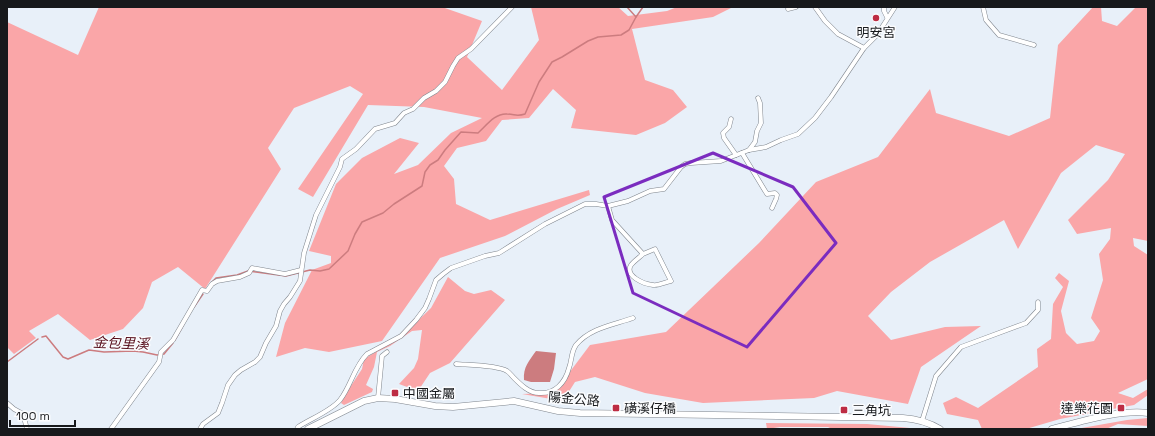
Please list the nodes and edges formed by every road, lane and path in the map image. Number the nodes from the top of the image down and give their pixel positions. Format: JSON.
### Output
{"nodes":[{"id":1,"x":512,"y":7,"type":"edge"},
{"id":2,"x":796,"y":7,"type":"edge"},
{"id":3,"x":815,"y":7,"type":"edge"},
{"id":4,"x":884,"y":7,"type":"edge"},
{"id":5,"x":895,"y":7,"type":"edge"},
{"id":6,"x":983,"y":7,"type":"edge"},
{"id":7,"x":788,"y":10,"type":"dead end"},
{"id":8,"x":887,"y":18,"type":"junction"},
{"id":9,"x":1034,"y":45,"type":"dead end"},
{"id":10,"x":864,"y":48,"type":"junction"},
{"id":11,"x":758,"y":98,"type":"dead end"},
{"id":12,"x":731,"y":119,"type":"dead end"},
{"id":13,"x":749,"y":150,"type":"junction"},
{"id":14,"x":742,"y":153,"type":"junction"},
{"id":15,"x":736,"y":155,"type":"junction"},
{"id":16,"x":608,"y":206,"type":"junction"},
{"id":17,"x":772,"y":208,"type":"dead end"},
{"id":18,"x":643,"y":254,"type":"junction"},
{"id":19,"x":301,"y":273,"type":"junction"},
{"id":20,"x":1038,"y":302,"type":"dead end"},
{"id":21,"x":633,"y":318,"type":"dead end"},
{"id":22,"x":386,"y":352,"type":"dead end"},
{"id":23,"x":456,"y":364,"type":"dead end"},
{"id":24,"x":378,"y":398,"type":"junction"},
{"id":25,"x":7,"y":403,"type":"edge"},
{"id":26,"x":1148,"y":413,"type":"edge"},
{"id":27,"x":922,"y":421,"type":"junction"},
{"id":28,"x":27,"y":429,"type":"edge"},
{"id":29,"x":111,"y":429,"type":"edge"},
{"id":30,"x":200,"y":429,"type":"edge"},
{"id":31,"x":297,"y":429,"type":"edge"},
{"id":32,"x":308,"y":429,"type":"edge"},
{"id":33,"x":940,"y":429,"type":"edge"},
{"id":34,"x":1052,"y":429,"type":"edge"}],
"edges":[{"from":1,"to":19,"type":"street"},
{"from":2,"to":7,"type":"street"},
{"from":3,"to":10,"type":"street"},
{"from":4,"to":8,"type":"street"},
{"from":5,"to":8,"type":"street"},
{"from":6,"to":9,"type":"street"},
{"from":8,"to":10,"type":"street"},
{"from":10,"to":13,"type":"street"},
{"from":11,"to":13,"type":"street"},
{"from":12,"to":15,"type":"street"},
{"from":13,"to":14,"type":"street"},
{"from":14,"to":15,"type":"street"},
{"from":14,"to":17,"type":"street"},
{"from":15,"to":16,"type":"street"},
{"from":16,"to":18,"type":"street"},
{"from":16,"to":31,"type":"street"},
{"from":18,"to":18,"type":"street"},
{"from":19,"to":29,"type":"street"},
{"from":19,"to":30,"type":"street"},
{"from":20,"to":27,"type":"street"},
{"from":21,"to":23,"type":"street"},
{"from":22,"to":24,"type":"street"},
{"from":24,"to":27,"type":"main road","name":"陽金公路"},
{"from":24,"to":32,"type":"main road","name":"陽金公路"},
{"from":25,"to":28,"type":"street"},
{"from":26,"to":34,"type":"main road"},
{"from":27,"to":33,"type":"main road","name":"陽金公路"}]}
